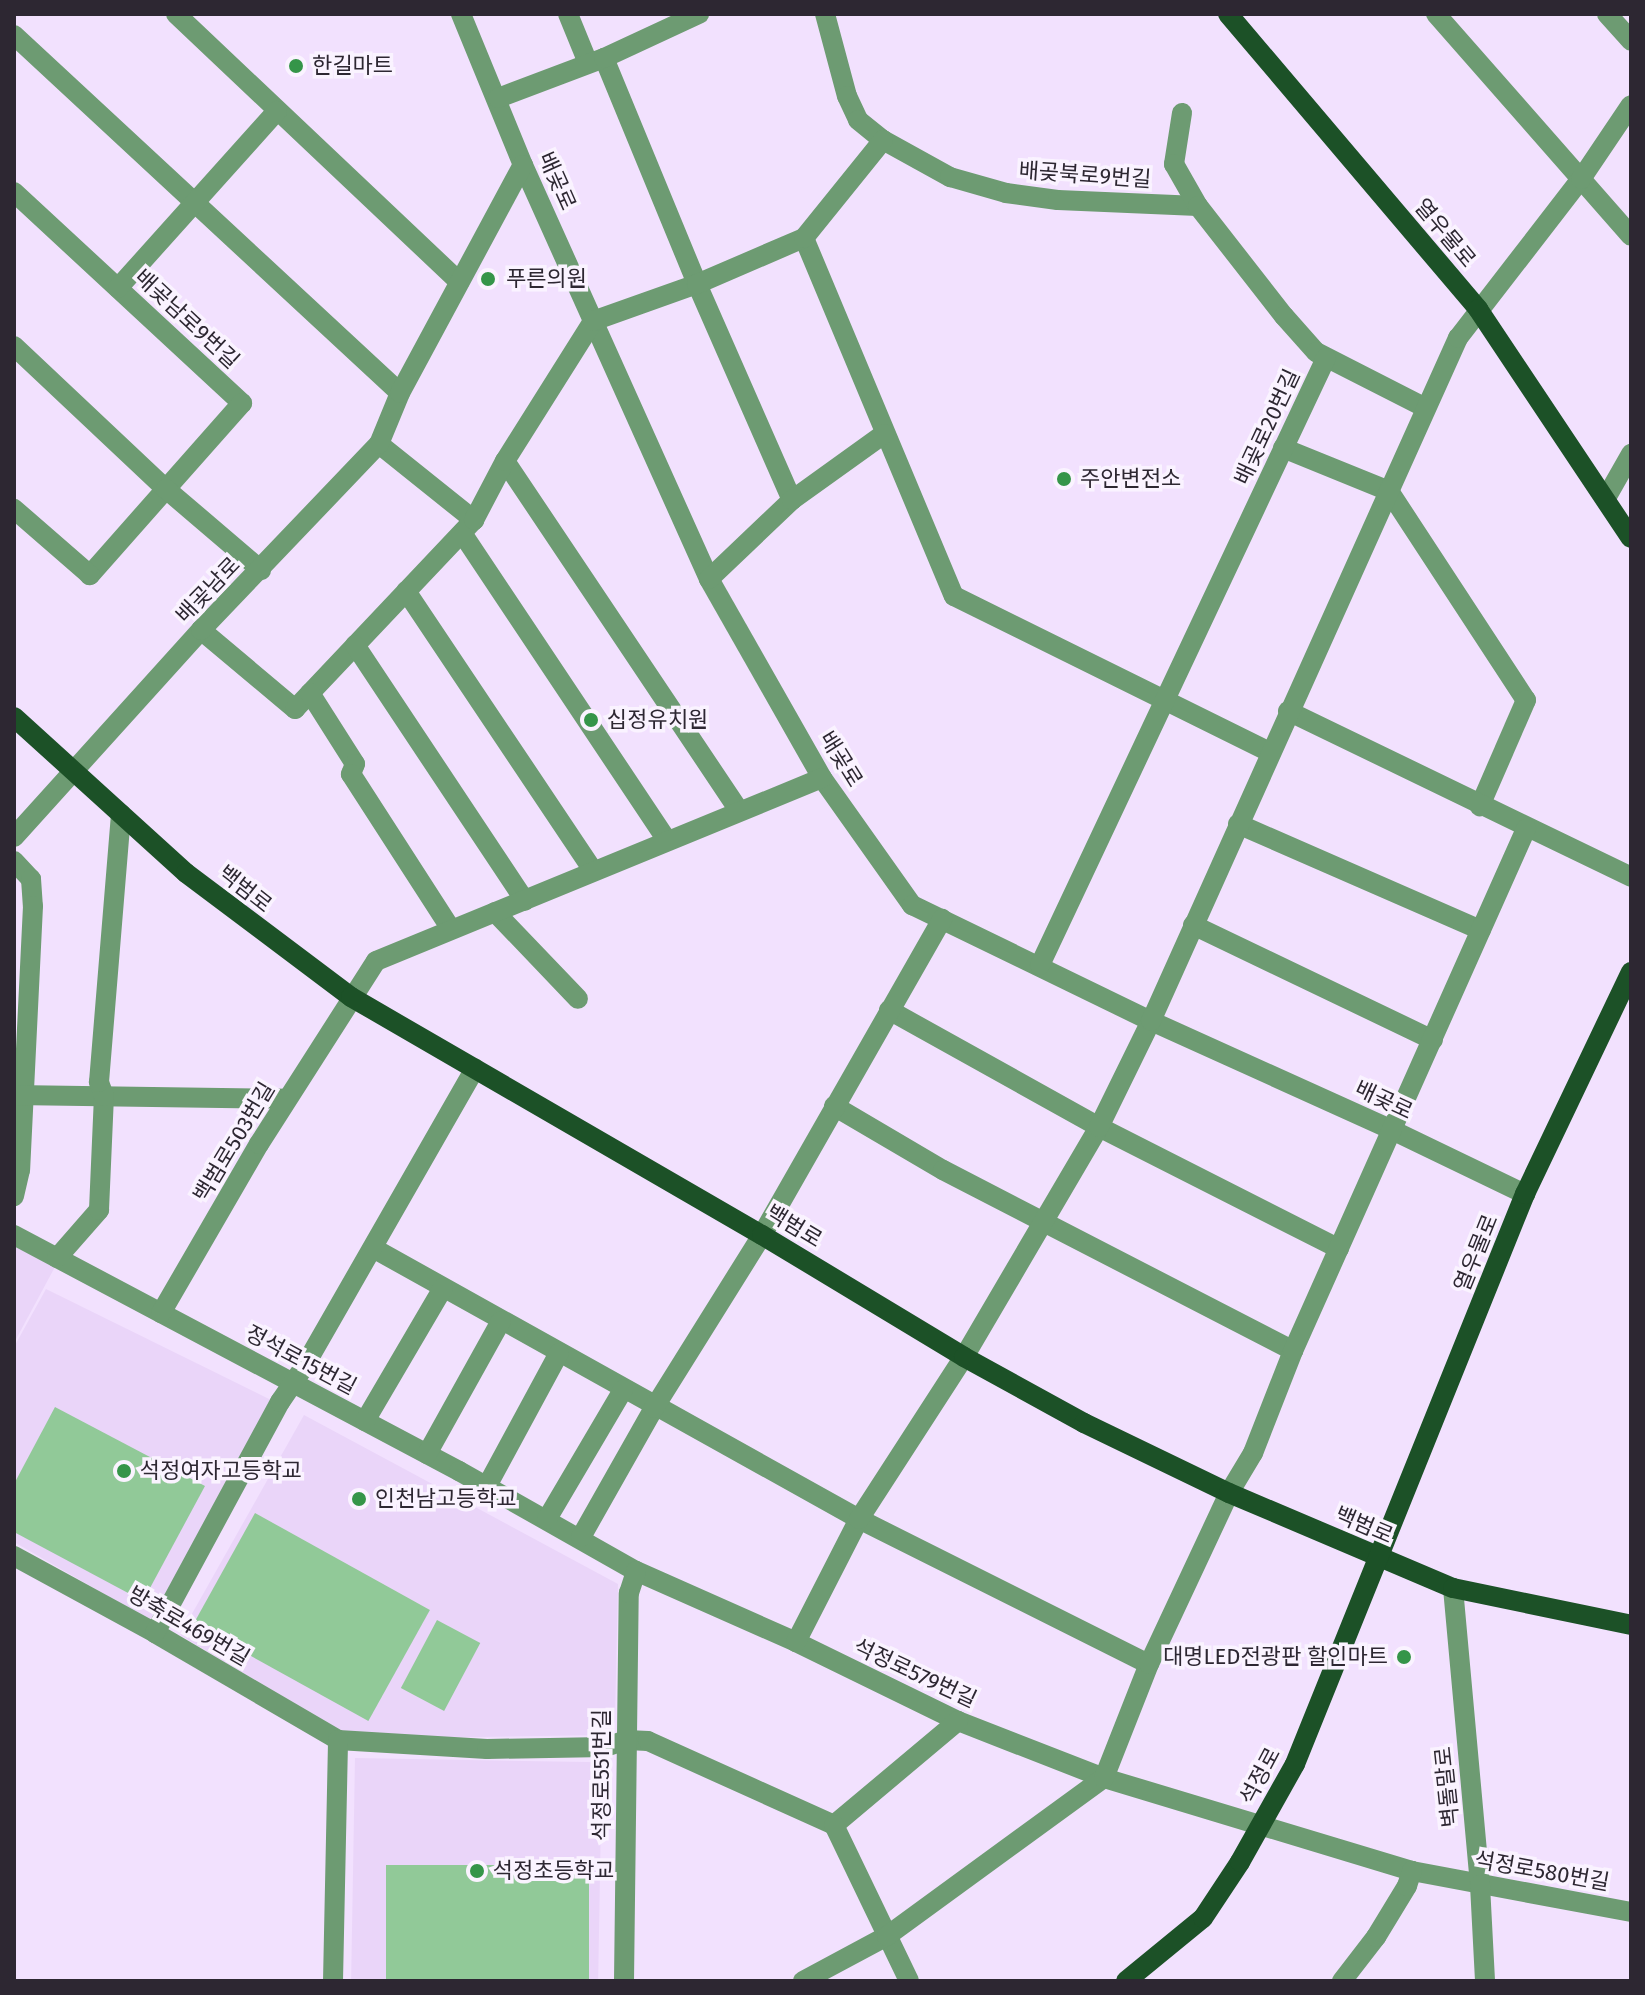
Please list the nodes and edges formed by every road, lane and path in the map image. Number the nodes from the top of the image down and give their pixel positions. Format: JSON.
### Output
{"nodes":[{"id":1,"x":176,"y":14,"type":"edge"},
{"id":2,"x":461,"y":14,"type":"edge"},
{"id":3,"x":568,"y":14,"type":"edge"},
{"id":4,"x":699,"y":14,"type":"edge"},
{"id":5,"x":825,"y":14,"type":"edge"},
{"id":6,"x":1228,"y":14,"type":"edge"},
{"id":7,"x":1607,"y":14,"type":"edge"},
{"id":8,"x":1438,"y":17,"type":"edge"},
{"id":9,"x":656,"y":23,"type":"edge"},
{"id":10,"x":14,"y":35,"type":"edge"},
{"id":11,"x":1631,"y":41,"type":"edge"},
{"id":12,"x":596,"y":61,"type":"junction"},
{"id":13,"x":498,"y":98,"type":"junction"},
{"id":14,"x":1631,"y":105,"type":"edge"},
{"id":15,"x":277,"y":111,"type":"junction"},
{"id":16,"x":1182,"y":113,"type":"dead end"},
{"id":17,"x":883,"y":140,"type":"junction"},
{"id":18,"x":523,"y":165,"type":"junction"},
{"id":19,"x":1581,"y":179,"type":"junction"},
{"id":20,"x":14,"y":192,"type":"edge"},
{"id":21,"x":196,"y":204,"type":"junction"},
{"id":22,"x":1198,"y":206,"type":"junction"},
{"id":23,"x":1631,"y":236,"type":"edge"},
{"id":24,"x":804,"y":238,"type":"junction"},
{"id":25,"x":459,"y":282,"type":"junction"},
{"id":26,"x":697,"y":284,"type":"junction"},
{"id":27,"x":118,"y":288,"type":"junction"},
{"id":28,"x":1478,"y":309,"type":"junction"},
{"id":29,"x":593,"y":321,"type":"junction"},
{"id":30,"x":14,"y":346,"type":"edge"},
{"id":31,"x":1326,"y":358,"type":"junction"},
{"id":32,"x":400,"y":393,"type":"junction"},
{"id":33,"x":1426,"y":408,"type":"junction"},
{"id":34,"x":884,"y":434,"type":"junction"},
{"id":35,"x":379,"y":444,"type":"junction"},
{"id":36,"x":1283,"y":448,"type":"junction"},
{"id":37,"x":1631,"y":454,"type":"edge"},
{"id":38,"x":505,"y":461,"type":"junction"},
{"id":39,"x":166,"y":489,"type":"junction"},
{"id":40,"x":1389,"y":491,"type":"junction"},
{"id":41,"x":1606,"y":498,"type":"junction"},
{"id":42,"x":792,"y":500,"type":"junction"},
{"id":43,"x":14,"y":509,"type":"edge"},
{"id":44,"x":468,"y":527,"type":"junction"},
{"id":45,"x":1631,"y":538,"type":"edge"},
{"id":46,"x":261,"y":570,"type":"junction"},
{"id":47,"x":709,"y":579,"type":"junction"},
{"id":48,"x":406,"y":591,"type":"junction"},
{"id":49,"x":201,"y":630,"type":"junction"},
{"id":50,"x":355,"y":645,"type":"junction"},
{"id":51,"x":310,"y":693,"type":"junction"},
{"id":52,"x":1164,"y":701,"type":"junction"},
{"id":53,"x":1288,"y":711,"type":"junction"},
{"id":54,"x":14,"y":717,"type":"edge"},
{"id":55,"x":1270,"y":752,"type":"junction"},
{"id":56,"x":73,"y":772,"type":"junction"},
{"id":57,"x":822,"y":778,"type":"junction"},
{"id":58,"x":1480,"y":806,"type":"junction"},
{"id":59,"x":739,"y":811,"type":"junction"},
{"id":60,"x":121,"y":814,"type":"junction"},
{"id":61,"x":1238,"y":824,"type":"junction"},
{"id":62,"x":1526,"y":829,"type":"junction"},
{"id":63,"x":14,"y":837,"type":"edge"},
{"id":64,"x":667,"y":840,"type":"junction"},
{"id":65,"x":14,"y":861,"type":"edge"},
{"id":66,"x":593,"y":870,"type":"junction"},
{"id":67,"x":1631,"y":877,"type":"edge"},
{"id":68,"x":525,"y":901,"type":"junction"},
{"id":69,"x":495,"y":912,"type":"junction"},
{"id":70,"x":942,"y":919,"type":"junction"},
{"id":71,"x":1193,"y":925,"type":"junction"},
{"id":72,"x":451,"y":929,"type":"junction"},
{"id":73,"x":1481,"y":930,"type":"junction"},
{"id":74,"x":1040,"y":965,"type":"junction"},
{"id":75,"x":1631,"y":972,"type":"edge"},
{"id":76,"x":351,"y":997,"type":"junction"},
{"id":77,"x":578,"y":999,"type":"dead end"},
{"id":78,"x":1624,"y":1004,"type":"edge"},
{"id":79,"x":889,"y":1010,"type":"junction"},
{"id":80,"x":1151,"y":1021,"type":"junction"},
{"id":81,"x":1433,"y":1040,"type":"junction"},
{"id":82,"x":475,"y":1069,"type":"junction"},
{"id":83,"x":19,"y":1095,"type":"edge"},
{"id":84,"x":104,"y":1096,"type":"junction"},
{"id":85,"x":287,"y":1099,"type":"junction"},
{"id":86,"x":834,"y":1106,"type":"junction"},
{"id":87,"x":1099,"y":1127,"type":"junction"},
{"id":88,"x":1392,"y":1130,"type":"junction"},
{"id":89,"x":1525,"y":1194,"type":"junction"},
{"id":90,"x":14,"y":1196,"type":"edge"},
{"id":91,"x":1045,"y":1221,"type":"junction"},
{"id":92,"x":14,"y":1235,"type":"edge"},
{"id":93,"x":762,"y":1235,"type":"junction"},
{"id":94,"x":373,"y":1248,"type":"junction"},
{"id":95,"x":1339,"y":1249,"type":"junction"},
{"id":96,"x":57,"y":1258,"type":"junction"},
{"id":97,"x":443,"y":1288,"type":"junction"},
{"id":98,"x":161,"y":1313,"type":"junction"},
{"id":99,"x":501,"y":1321,"type":"junction"},
{"id":100,"x":1293,"y":1351,"type":"junction"},
{"id":101,"x":559,"y":1353,"type":"junction"},
{"id":102,"x":964,"y":1357,"type":"junction"},
{"id":103,"x":293,"y":1383,"type":"junction"},
{"id":104,"x":623,"y":1390,"type":"junction"},
{"id":105,"x":654,"y":1408,"type":"junction"},
{"id":106,"x":365,"y":1421,"type":"junction"},
{"id":107,"x":427,"y":1454,"type":"junction"},
{"id":108,"x":487,"y":1486,"type":"junction"},
{"id":109,"x":1229,"y":1493,"type":"junction"},
{"id":110,"x":859,"y":1519,"type":"junction"},
{"id":111,"x":564,"y":1528,"type":"junction"},
{"id":112,"x":14,"y":1556,"type":"edge"},
{"id":113,"x":1376,"y":1556,"type":"junction"},
{"id":114,"x":636,"y":1571,"type":"junction"},
{"id":115,"x":1453,"y":1588,"type":"junction"},
{"id":116,"x":1631,"y":1625,"type":"edge"},
{"id":117,"x":155,"y":1633,"type":"junction"},
{"id":118,"x":796,"y":1642,"type":"junction"},
{"id":119,"x":1149,"y":1664,"type":"junction"},
{"id":120,"x":958,"y":1721,"type":"junction"},
{"id":121,"x":338,"y":1740,"type":"junction"},
{"id":122,"x":627,"y":1740,"type":"junction"},
{"id":123,"x":1104,"y":1778,"type":"junction"},
{"id":124,"x":834,"y":1825,"type":"junction"},
{"id":125,"x":1260,"y":1827,"type":"junction"},
{"id":126,"x":1412,"y":1871,"type":"junction"},
{"id":127,"x":1480,"y":1885,"type":"junction"},
{"id":128,"x":1631,"y":1912,"type":"edge"},
{"id":129,"x":887,"y":1936,"type":"junction"},
{"id":130,"x":333,"y":1981,"type":"edge"},
{"id":131,"x":624,"y":1981,"type":"edge"},
{"id":132,"x":803,"y":1981,"type":"edge"},
{"id":133,"x":909,"y":1981,"type":"edge"},
{"id":134,"x":1126,"y":1981,"type":"edge"},
{"id":135,"x":1342,"y":1981,"type":"edge"},
{"id":136,"x":1485,"y":1981,"type":"edge"}],
"edges":[{"from":1,"to":15,"type":"street"},
{"from":2,"to":13,"type":"street","name":"배곶로"},
{"from":3,"to":12,"type":"street"},
{"from":4,"to":9,"type":"street"},
{"from":5,"to":17,"type":"street","name":"배곶북로9번길"},
{"from":6,"to":28,"type":"main road","name":"열우물로"},
{"from":7,"to":11,"type":"street"},
{"from":8,"to":19,"type":"street"},
{"from":9,"to":12,"type":"street"},
{"from":10,"to":21,"type":"street"},
{"from":12,"to":13,"type":"street"},
{"from":12,"to":26,"type":"street"},
{"from":13,"to":18,"type":"street","name":"배곶로"},
{"from":14,"to":19,"type":"street"},
{"from":15,"to":21,"type":"street"},
{"from":15,"to":25,"type":"street"},
{"from":16,"to":22,"type":"street","name":"배곶로20번길"},
{"from":17,"to":22,"type":"street","name":"배곶북로9번길"},
{"from":17,"to":24,"type":"street"},
{"from":18,"to":25,"type":"street","name":"배곶남로"},
{"from":18,"to":29,"type":"street","name":"배곶로"},
{"from":19,"to":23,"type":"street"},
{"from":19,"to":28,"type":"street"},
{"from":20,"to":27,"type":"street","name":"배곶남로9번길"},
{"from":21,"to":27,"type":"street"},
{"from":21,"to":32,"type":"street"},
{"from":22,"to":31,"type":"street","name":"배곶로20번길"},
{"from":24,"to":26,"type":"street"},
{"from":24,"to":34,"type":"street"},
{"from":25,"to":32,"type":"street","name":"배곶남로"},
{"from":26,"to":29,"type":"street"},
{"from":26,"to":42,"type":"street"},
{"from":27,"to":39,"type":"street","name":"배곶남로9번길"},
{"from":28,"to":33,"type":"street"},
{"from":28,"to":41,"type":"main road","name":"열우물로"},
{"from":29,"to":38,"type":"street"},
{"from":29,"to":47,"type":"street","name":"배곶로"},
{"from":30,"to":39,"type":"street"},
{"from":31,"to":33,"type":"street"},
{"from":31,"to":36,"type":"street","name":"배곶로20번길"},
{"from":32,"to":35,"type":"street","name":"배곶남로"},
{"from":33,"to":40,"type":"street"},
{"from":34,"to":42,"type":"street"},
{"from":34,"to":52,"type":"street"},
{"from":35,"to":44,"type":"street"},
{"from":35,"to":46,"type":"street","name":"배곶남로"},
{"from":36,"to":40,"type":"street"},
{"from":36,"to":52,"type":"street","name":"배곶로20번길"},
{"from":37,"to":41,"type":"street"},
{"from":38,"to":44,"type":"street"},
{"from":38,"to":59,"type":"street"},
{"from":39,"to":43,"type":"street"},
{"from":39,"to":46,"type":"street"},
{"from":40,"to":53,"type":"street"},
{"from":40,"to":58,"type":"street"},
{"from":41,"to":45,"type":"main road","name":"열우물로"},
{"from":42,"to":47,"type":"street"},
{"from":44,"to":48,"type":"street"},
{"from":44,"to":64,"type":"street"},
{"from":46,"to":49,"type":"street","name":"배곶남로"},
{"from":47,"to":57,"type":"street","name":"배곶로"},
{"from":48,"to":50,"type":"street"},
{"from":48,"to":66,"type":"street"},
{"from":49,"to":51,"type":"street"},
{"from":49,"to":56,"type":"street","name":"배곶남로"},
{"from":50,"to":51,"type":"street"},
{"from":50,"to":68,"type":"street"},
{"from":51,"to":72,"type":"street"},
{"from":52,"to":55,"type":"street"},
{"from":52,"to":74,"type":"street","name":"배곶로20번길"},
{"from":53,"to":55,"type":"street"},
{"from":53,"to":58,"type":"street"},
{"from":54,"to":56,"type":"main road","name":"백범로"},
{"from":55,"to":61,"type":"street"},
{"from":56,"to":60,"type":"main road","name":"백범로"},
{"from":56,"to":63,"type":"street","name":"배곶남로"},
{"from":57,"to":59,"type":"street","name":"백범로503번길"},
{"from":57,"to":70,"type":"street","name":"배곶로"},
{"from":58,"to":62,"type":"street"},
{"from":59,"to":64,"type":"street","name":"백범로503번길"},
{"from":60,"to":76,"type":"main road","name":"백범로"},
{"from":60,"to":84,"type":"street"},
{"from":61,"to":71,"type":"street"},
{"from":61,"to":73,"type":"street"},
{"from":62,"to":67,"type":"street"},
{"from":62,"to":73,"type":"street"},
{"from":64,"to":66,"type":"street","name":"백범로503번길"},
{"from":65,"to":83,"type":"street"},
{"from":66,"to":68,"type":"street","name":"백범로503번길"},
{"from":68,"to":69,"type":"street","name":"백범로503번길"},
{"from":69,"to":72,"type":"street","name":"백범로503번길"},
{"from":69,"to":77,"type":"street"},
{"from":70,"to":74,"type":"street","name":"배곶로"},
{"from":70,"to":79,"type":"street"},
{"from":71,"to":80,"type":"street"},
{"from":71,"to":81,"type":"street"},
{"from":72,"to":76,"type":"street","name":"백범로503번길"},
{"from":73,"to":81,"type":"street"},
{"from":74,"to":80,"type":"street","name":"배곶로"},
{"from":75,"to":78,"type":"main road","name":"열우물로"},
{"from":76,"to":82,"type":"main road","name":"백범로"},
{"from":76,"to":85,"type":"street","name":"백범로503번길"},
{"from":78,"to":89,"type":"main road","name":"열우물로"},
{"from":79,"to":86,"type":"street"},
{"from":79,"to":87,"type":"street"},
{"from":80,"to":87,"type":"street"},
{"from":80,"to":88,"type":"street","name":"배곶로"},
{"from":81,"to":88,"type":"street"},
{"from":82,"to":93,"type":"main road","name":"백범로"},
{"from":82,"to":94,"type":"street"},
{"from":83,"to":84,"type":"street"},
{"from":83,"to":90,"type":"street"},
{"from":84,"to":85,"type":"street"},
{"from":84,"to":96,"type":"street"},
{"from":85,"to":98,"type":"street","name":"백범로503번길"},
{"from":86,"to":91,"type":"street"},
{"from":86,"to":93,"type":"street"},
{"from":87,"to":91,"type":"street"},
{"from":87,"to":95,"type":"street"},
{"from":88,"to":89,"type":"street","name":"배곶로"},
{"from":88,"to":95,"type":"street"},
{"from":89,"to":113,"type":"main road","name":"열우물로"},
{"from":91,"to":100,"type":"street"},
{"from":91,"to":102,"type":"street"},
{"from":92,"to":96,"type":"street","name":"정석로15번길"},
{"from":93,"to":102,"type":"main road","name":"백범로"},
{"from":93,"to":105,"type":"street"},
{"from":94,"to":97,"type":"street"},
{"from":94,"to":103,"type":"street"},
{"from":95,"to":100,"type":"street"},
{"from":96,"to":98,"type":"street","name":"정석로15번길"},
{"from":97,"to":99,"type":"street"},
{"from":97,"to":106,"type":"street"},
{"from":98,"to":103,"type":"street","name":"정석로15번길"},
{"from":99,"to":101,"type":"street"},
{"from":99,"to":107,"type":"street"},
{"from":100,"to":109,"type":"street"},
{"from":101,"to":104,"type":"street"},
{"from":101,"to":108,"type":"street"},
{"from":102,"to":109,"type":"main road","name":"백범로"},
{"from":102,"to":110,"type":"street"},
{"from":103,"to":106,"type":"street","name":"정석로15번길"},
{"from":103,"to":117,"type":"street"},
{"from":104,"to":105,"type":"street"},
{"from":104,"to":111,"type":"street"},
{"from":105,"to":110,"type":"street"},
{"from":105,"to":111,"type":"street"},
{"from":106,"to":107,"type":"street","name":"정석로15번길"},
{"from":107,"to":108,"type":"street","name":"정석로15번길"},
{"from":108,"to":111,"type":"street","name":"정석로15번길"},
{"from":109,"to":113,"type":"main road","name":"백범로"},
{"from":109,"to":119,"type":"street"},
{"from":110,"to":118,"type":"street"},
{"from":110,"to":119,"type":"street"},
{"from":111,"to":114,"type":"street","name":"석정로579번길"},
{"from":112,"to":117,"type":"street","name":"방축로469번길"},
{"from":113,"to":115,"type":"main road","name":"백범로"},
{"from":113,"to":125,"type":"main road","name":"석정로"},
{"from":114,"to":118,"type":"street","name":"석정로579번길"},
{"from":114,"to":122,"type":"street","name":"석정로551번길"},
{"from":115,"to":116,"type":"main road","name":"백범로"},
{"from":115,"to":127,"type":"street","name":"벽돌말로"},
{"from":117,"to":121,"type":"street","name":"방축로469번길"},
{"from":118,"to":120,"type":"street","name":"석정로579번길"},
{"from":119,"to":123,"type":"street"},
{"from":120,"to":123,"type":"street","name":"석정로579번길"},
{"from":120,"to":124,"type":"street"},
{"from":121,"to":122,"type":"street"},
{"from":121,"to":130,"type":"street"},
{"from":122,"to":124,"type":"street"},
{"from":122,"to":131,"type":"street","name":"석정로551번길"},
{"from":123,"to":125,"type":"street","name":"석정로579번길"},
{"from":123,"to":129,"type":"street"},
{"from":124,"to":129,"type":"street"},
{"from":125,"to":126,"type":"street","name":"석정로580번길"},
{"from":125,"to":134,"type":"main road","name":"석정로"},
{"from":126,"to":127,"type":"street","name":"석정로580번길"},
{"from":126,"to":135,"type":"street"},
{"from":127,"to":128,"type":"street","name":"석정로580번길"},
{"from":127,"to":136,"type":"street","name":"벽돌말로"},
{"from":129,"to":132,"type":"street"},
{"from":129,"to":133,"type":"street"}]}
